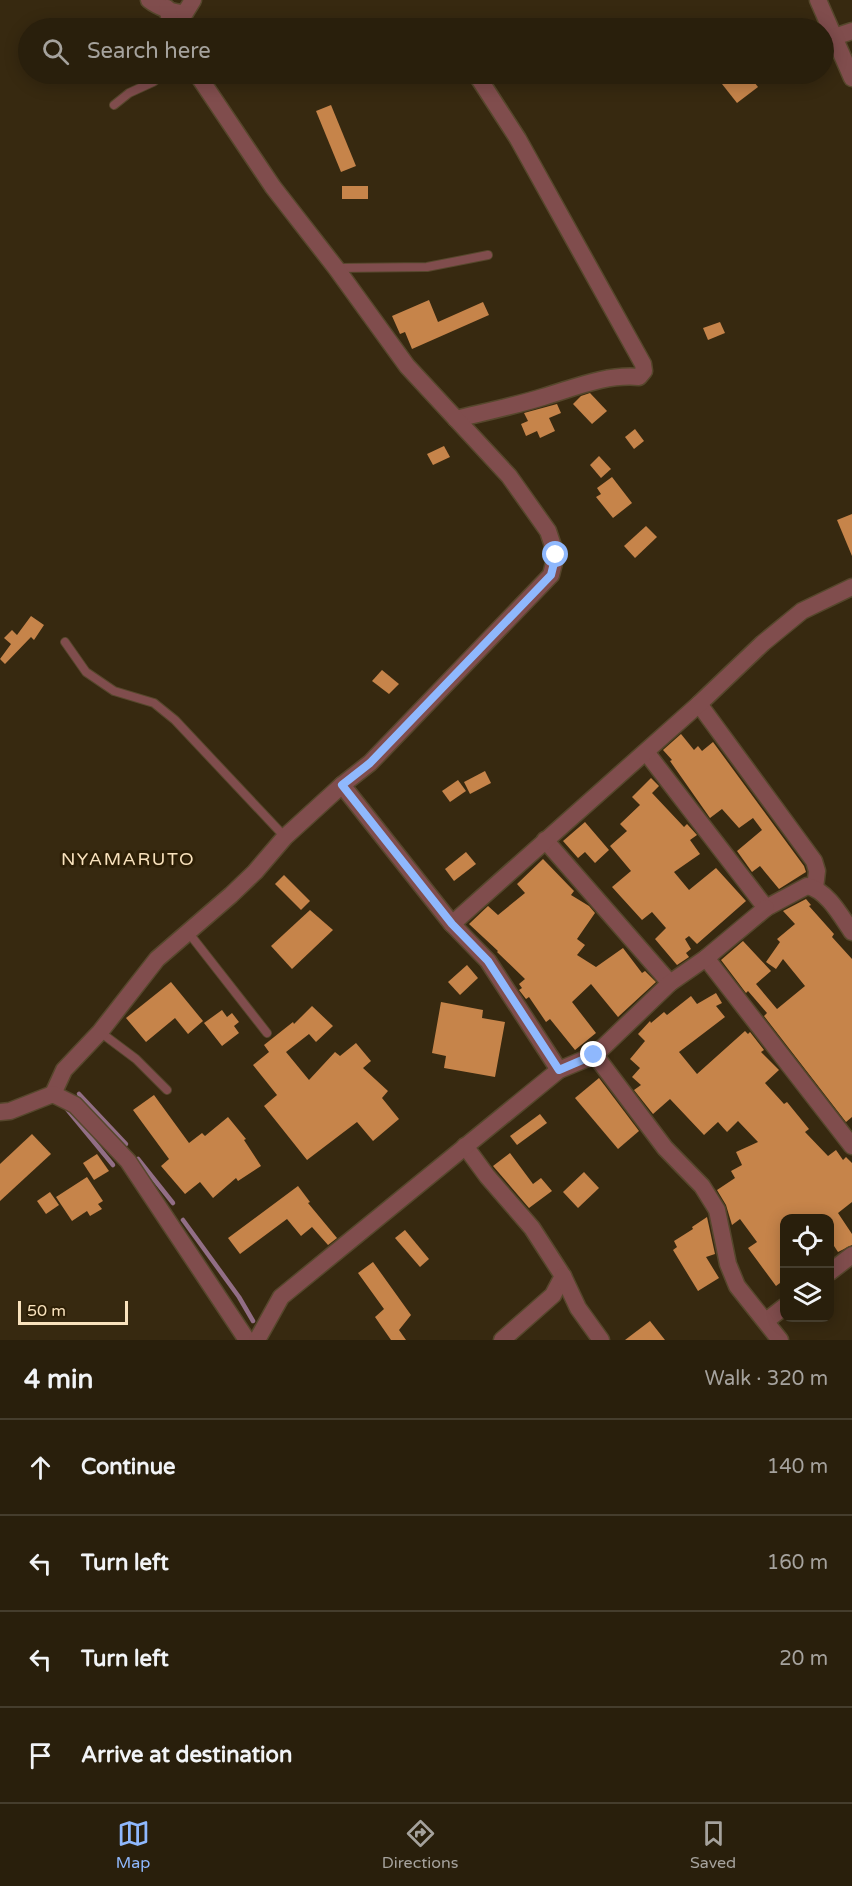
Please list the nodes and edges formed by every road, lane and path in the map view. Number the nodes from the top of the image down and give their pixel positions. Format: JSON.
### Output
{"nodes":[{"id":1,"x":149,"y":0,"type":"edge"},
{"id":2,"x":193,"y":0,"type":"edge"},
{"id":3,"x":818,"y":0,"type":"edge"},
{"id":4,"x":167,"y":8,"type":"junction"},
{"id":5,"x":170,"y":18,"type":"edge"},
{"id":6,"x":826,"y":18,"type":"edge"},
{"id":7,"x":852,"y":31,"type":"edge"},
{"id":8,"x":834,"y":37,"type":"joint"},
{"id":9,"x":852,"y":78,"type":"edge"},
{"id":10,"x":149,"y":84,"type":"edge"},
{"id":11,"x":204,"y":84,"type":"edge"},
{"id":12,"x":482,"y":84,"type":"edge"},
{"id":13,"x":114,"y":105,"type":"dead end"},
{"id":14,"x":488,"y":255,"type":"dead end"},
{"id":15,"x":336,"y":268,"type":"junction"},
{"id":16,"x":456,"y":419,"type":"junction"},
{"id":17,"x":852,"y":587,"type":"edge"},
{"id":18,"x":65,"y":642,"type":"dead end"},
{"id":19,"x":699,"y":704,"type":"junction"},
{"id":20,"x":646,"y":752,"type":"junction"},
{"id":21,"x":342,"y":785,"type":"junction"},
{"id":22,"x":285,"y":837,"type":"junction"},
{"id":23,"x":545,"y":840,"type":"junction"},
{"id":24,"x":815,"y":888,"type":"junction"},
{"id":25,"x":766,"y":908,"type":"junction"},
{"id":26,"x":452,"y":924,"type":"junction"},
{"id":27,"x":188,"y":932,"type":"junction"},
{"id":28,"x":852,"y":932,"type":"edge"},
{"id":29,"x":706,"y":958,"type":"junction"},
{"id":30,"x":670,"y":983,"type":"junction"},
{"id":31,"x":100,"y":1032,"type":"junction"},
{"id":32,"x":267,"y":1033,"type":"dead end"},
{"id":33,"x":594,"y":1055,"type":"junction"},
{"id":34,"x":559,"y":1070,"type":"junction"},
{"id":35,"x":167,"y":1090,"type":"dead end"},
{"id":36,"x":53,"y":1094,"type":"junction"},
{"id":37,"x":0,"y":1112,"type":"edge"},
{"id":38,"x":465,"y":1146,"type":"junction"},
{"id":39,"x":852,"y":1146,"type":"edge"},
{"id":40,"x":852,"y":1255,"type":"edge"},
{"id":41,"x":834,"y":1269,"type":"edge"},
{"id":42,"x":563,"y":1276,"type":"junction"},
{"id":43,"x":780,"y":1310,"type":"edge"},
{"id":44,"x":766,"y":1321,"type":"junction"},
{"id":45,"x":247,"y":1340,"type":"edge"},
{"id":46,"x":257,"y":1340,"type":"edge"},
{"id":47,"x":502,"y":1340,"type":"edge"},
{"id":48,"x":601,"y":1340,"type":"edge"},
{"id":49,"x":780,"y":1340,"type":"edge"}],
"edges":[{"from":1,"to":4,"type":"street"},
{"from":2,"to":4,"type":"street"},
{"from":3,"to":6,"type":"street"},
{"from":4,"to":5,"type":"street"},
{"from":7,"to":8,"type":"street"},
{"from":8,"to":9,"type":"street"},
{"from":10,"to":13,"type":"lane"},
{"from":11,"to":15,"type":"street"},
{"from":12,"to":16,"type":"street"},
{"from":14,"to":15,"type":"lane"},
{"from":15,"to":16,"type":"street"},
{"from":16,"to":21,"type":"street"},
{"from":17,"to":19,"type":"street"},
{"from":18,"to":22,"type":"lane"},
{"from":19,"to":20,"type":"street"},
{"from":19,"to":24,"type":"street"},
{"from":20,"to":23,"type":"street"},
{"from":20,"to":25,"type":"street"},
{"from":21,"to":22,"type":"street"},
{"from":21,"to":26,"type":"street"},
{"from":22,"to":27,"type":"street"},
{"from":23,"to":26,"type":"street"},
{"from":23,"to":30,"type":"street"},
{"from":24,"to":25,"type":"street"},
{"from":24,"to":28,"type":"street"},
{"from":25,"to":29,"type":"street"},
{"from":26,"to":34,"type":"street"},
{"from":27,"to":31,"type":"street"},
{"from":27,"to":32,"type":"lane"},
{"from":29,"to":30,"type":"street"},
{"from":29,"to":39,"type":"street"},
{"from":30,"to":33,"type":"street"},
{"from":31,"to":35,"type":"lane"},
{"from":31,"to":36,"type":"street"},
{"from":33,"to":34,"type":"street"},
{"from":33,"to":44,"type":"street"},
{"from":34,"to":38,"type":"street"},
{"from":36,"to":37,"type":"street"},
{"from":36,"to":45,"type":"street"},
{"from":38,"to":42,"type":"street"},
{"from":38,"to":46,"type":"street"},
{"from":40,"to":41,"type":"street"},
{"from":42,"to":47,"type":"street"},
{"from":42,"to":48,"type":"street"},
{"from":43,"to":44,"type":"street"},
{"from":44,"to":49,"type":"street"}]}
